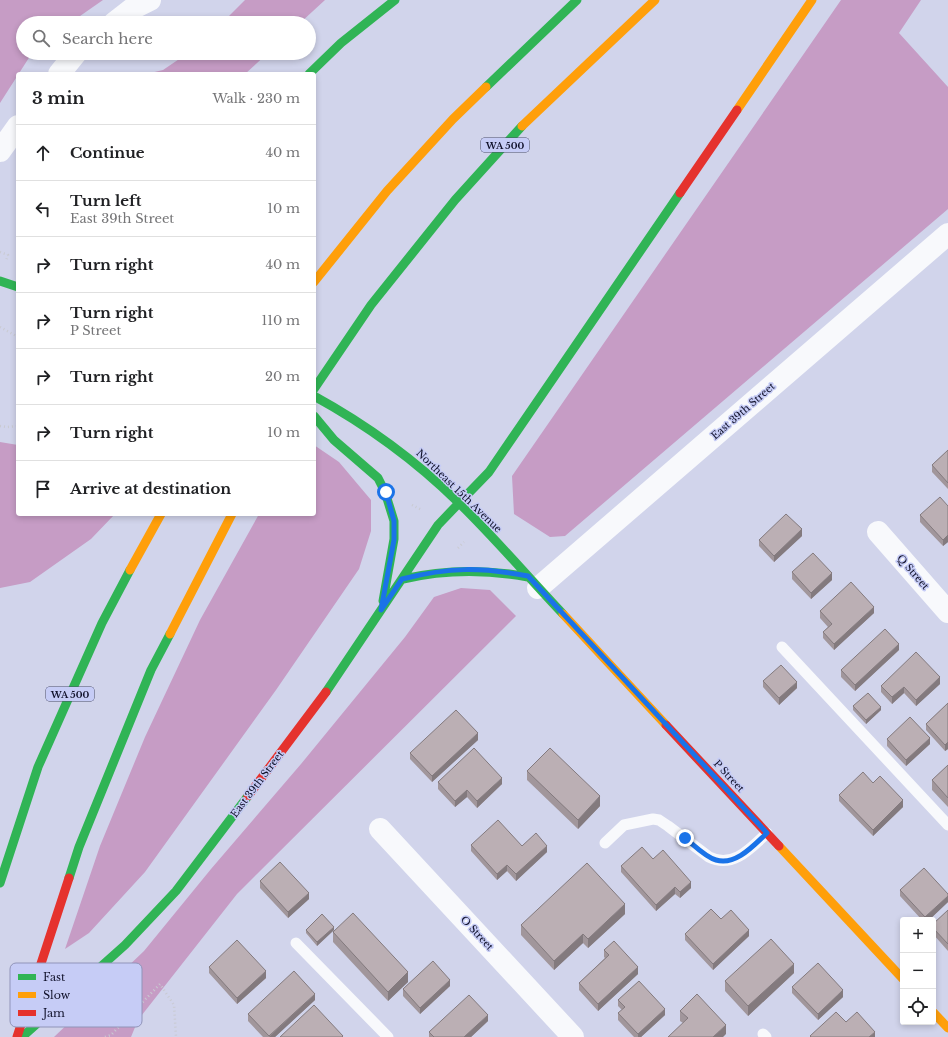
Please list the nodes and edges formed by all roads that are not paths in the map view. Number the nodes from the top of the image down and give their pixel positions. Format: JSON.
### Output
{"nodes":[{"id":1,"x":150,"y":0,"type":"edge"},
{"id":2,"x":395,"y":0,"type":"edge"},
{"id":3,"x":577,"y":0,"type":"edge"},
{"id":4,"x":655,"y":0,"type":"edge"},
{"id":5,"x":812,"y":0,"type":"edge"},
{"id":6,"x":123,"y":16,"type":"edge"},
{"id":7,"x":70,"y":60,"type":"edge"},
{"id":8,"x":61,"y":72,"type":"edge"},
{"id":9,"x":311,"y":72,"type":"edge"},
{"id":10,"x":16,"y":129,"type":"edge"},
{"id":11,"x":0,"y":151,"type":"edge"},
{"id":12,"x":948,"y":234,"type":"edge"},
{"id":13,"x":316,"y":279,"type":"edge"},
{"id":14,"x":0,"y":281,"type":"edge"},
{"id":15,"x":16,"y":286,"type":"edge"},
{"id":16,"x":316,"y":386,"type":"edge"},
{"id":17,"x":316,"y":397,"type":"edge"},
{"id":18,"x":316,"y":418,"type":"edge"},
{"id":19,"x":459,"y":503,"type":"junction"},
{"id":20,"x":160,"y":516,"type":"edge"},
{"id":21,"x":231,"y":516,"type":"edge"},
{"id":22,"x":878,"y":532,"type":"dead end"},
{"id":23,"x":402,"y":579,"type":"junction"},
{"id":24,"x":533,"y":582,"type":"junction"},
{"id":25,"x":381,"y":610,"type":"junction"},
{"id":26,"x":948,"y":612,"type":"edge"},
{"id":27,"x":782,"y":647,"type":"dead end"},
{"id":28,"x":948,"y":825,"type":"edge"},
{"id":29,"x":380,"y":829,"type":"dead end"},
{"id":30,"x":767,"y":833,"type":"junction"},
{"id":31,"x":605,"y":843,"type":"dead end"},
{"id":32,"x":0,"y":883,"type":"edge"},
{"id":33,"x":296,"y":942,"type":"dead end"},
{"id":34,"x":41,"y":963,"type":"edge"},
{"id":35,"x":105,"y":963,"type":"edge"},
{"id":36,"x":900,"y":976,"type":"edge"},
{"id":37,"x":936,"y":1015,"type":"edge"},
{"id":38,"x":20,"y":1027,"type":"edge"},
{"id":39,"x":33,"y":1027,"type":"edge"},
{"id":40,"x":948,"y":1028,"type":"edge"},
{"id":41,"x":17,"y":1037,"type":"edge"},
{"id":42,"x":22,"y":1037,"type":"edge"},
{"id":43,"x":388,"y":1037,"type":"edge"},
{"id":44,"x":573,"y":1037,"type":"edge"}],
"edges":[{"from":1,"to":6,"type":"street"},
{"from":2,"to":9,"type":"main road"},
{"from":3,"to":13,"type":"main road"},
{"from":4,"to":16,"type":"main road","number":"WA 500"},
{"from":5,"to":19,"type":"main road","name":"East 39th Street"},
{"from":7,"to":8,"type":"street"},
{"from":10,"to":11,"type":"street"},
{"from":12,"to":24,"type":"street","name":"East 39th Street"},
{"from":14,"to":15,"type":"main road"},
{"from":17,"to":19,"type":"main road","name":"Northeast 15th Avenue"},
{"from":18,"to":25,"type":"main road"},
{"from":19,"to":23,"type":"main road","name":"East 39th Street"},
{"from":19,"to":24,"type":"main road","name":"Northeast 15th Avenue"},
{"from":20,"to":32,"type":"main road","number":"WA 500"},
{"from":21,"to":34,"type":"main road"},
{"from":22,"to":26,"type":"street","name":"Q Street"},
{"from":23,"to":24,"type":"main road"},
{"from":23,"to":25,"type":"main road","name":"East 39th Street"},
{"from":24,"to":30,"type":"main road","name":"P Street"},
{"from":25,"to":35,"type":"main road","name":"East 39th Street"},
{"from":27,"to":28,"type":"lane"},
{"from":29,"to":44,"type":"street","name":"O Street"},
{"from":30,"to":31,"type":"lane"},
{"from":30,"to":36,"type":"main road","name":"P Street"},
{"from":33,"to":43,"type":"lane"},
{"from":37,"to":40,"type":"main road"},
{"from":38,"to":41,"type":"main road"},
{"from":39,"to":42,"type":"main road","name":"East 39th Street"}]}
